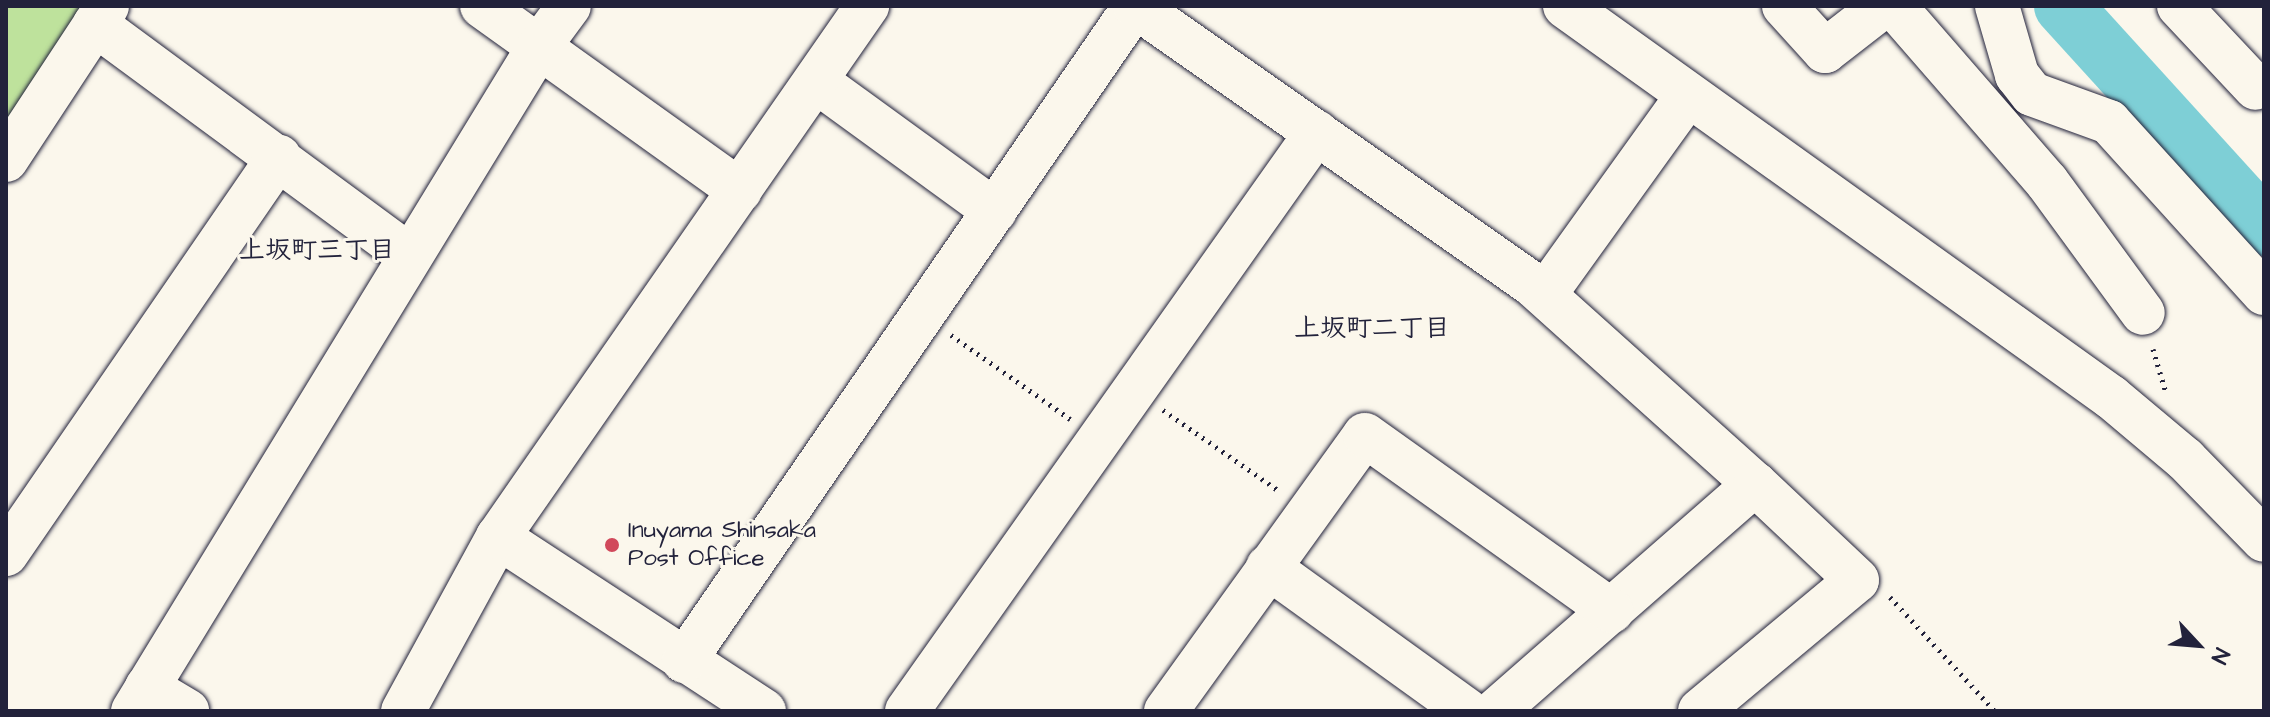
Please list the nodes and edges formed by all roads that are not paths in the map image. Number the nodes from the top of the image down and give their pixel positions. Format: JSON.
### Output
{"nodes":[{"id":1,"x":482,"y":6,"type":"edge"},
{"id":2,"x":569,"y":6,"type":"edge"},
{"id":3,"x":867,"y":6,"type":"edge"},
{"id":4,"x":1565,"y":6,"type":"edge"},
{"id":5,"x":1784,"y":6,"type":"edge"},
{"id":6,"x":1883,"y":6,"type":"edge"},
{"id":7,"x":1894,"y":6,"type":"edge"},
{"id":8,"x":1997,"y":6,"type":"edge"},
{"id":9,"x":2179,"y":6,"type":"edge"},
{"id":10,"x":101,"y":15,"type":"edge"},
{"id":11,"x":538,"y":48,"type":"junction"},
{"id":12,"x":816,"y":81,"type":"junction"},
{"id":13,"x":2256,"y":88,"type":"dead end"},
{"id":14,"x":1688,"y":95,"type":"junction"},
{"id":15,"x":1317,"y":132,"type":"junction"},
{"id":16,"x":279,"y":157,"type":"junction"},
{"id":17,"x":6,"y":160,"type":"edge"},
{"id":18,"x":740,"y":191,"type":"junction"},
{"id":19,"x":995,"y":211,"type":"junction"},
{"id":20,"x":410,"y":256,"type":"junction"},
{"id":21,"x":2264,"y":293,"type":"edge"},
{"id":22,"x":1545,"y":294,"type":"junction"},
{"id":23,"x":2143,"y":313,"type":"road end"},
{"id":24,"x":1755,"y":484,"type":"junction"},
{"id":25,"x":498,"y":537,"type":"junction"},
{"id":26,"x":2264,"y":540,"type":"edge"},
{"id":27,"x":6,"y":554,"type":"edge"},
{"id":28,"x":1268,"y":567,"type":"junction"},
{"id":29,"x":1612,"y":611,"type":"junction"},
{"id":30,"x":684,"y":661,"type":"junction"},
{"id":31,"x":140,"y":699,"type":"edge"},
{"id":32,"x":187,"y":711,"type":"edge"},
{"id":33,"x":403,"y":711,"type":"edge"},
{"id":34,"x":764,"y":711,"type":"edge"},
{"id":35,"x":907,"y":711,"type":"edge"},
{"id":36,"x":1166,"y":711,"type":"edge"},
{"id":37,"x":1468,"y":711,"type":"edge"},
{"id":38,"x":1496,"y":711,"type":"edge"},
{"id":39,"x":1700,"y":711,"type":"edge"}],
"edges":[{"from":1,"to":11,"type":"street"},
{"from":2,"to":11,"type":"street"},
{"from":3,"to":12,"type":"street"},
{"from":4,"to":14,"type":"street"},
{"from":5,"to":6,"type":"street"},
{"from":7,"to":23,"type":"street"},
{"from":8,"to":21,"type":"street"},
{"from":9,"to":13,"type":"street"},
{"from":10,"to":16,"type":"street"},
{"from":10,"to":17,"type":"street"},
{"from":11,"to":18,"type":"street"},
{"from":11,"to":20,"type":"street"},
{"from":12,"to":18,"type":"street"},
{"from":12,"to":19,"type":"street"},
{"from":14,"to":22,"type":"street"},
{"from":14,"to":26,"type":"street"},
{"from":15,"to":19,"type":"street"},
{"from":15,"to":22,"type":"street"},
{"from":15,"to":35,"type":"street"},
{"from":16,"to":20,"type":"street"},
{"from":16,"to":27,"type":"street"},
{"from":18,"to":25,"type":"street"},
{"from":19,"to":30,"type":"street"},
{"from":20,"to":31,"type":"street"},
{"from":22,"to":24,"type":"street"},
{"from":24,"to":29,"type":"street"},
{"from":24,"to":39,"type":"street"},
{"from":25,"to":30,"type":"street"},
{"from":25,"to":33,"type":"street"},
{"from":28,"to":29,"type":"street"},
{"from":28,"to":36,"type":"street"},
{"from":28,"to":37,"type":"street"},
{"from":29,"to":38,"type":"street"},
{"from":30,"to":34,"type":"street"},
{"from":31,"to":32,"type":"street"}]}
